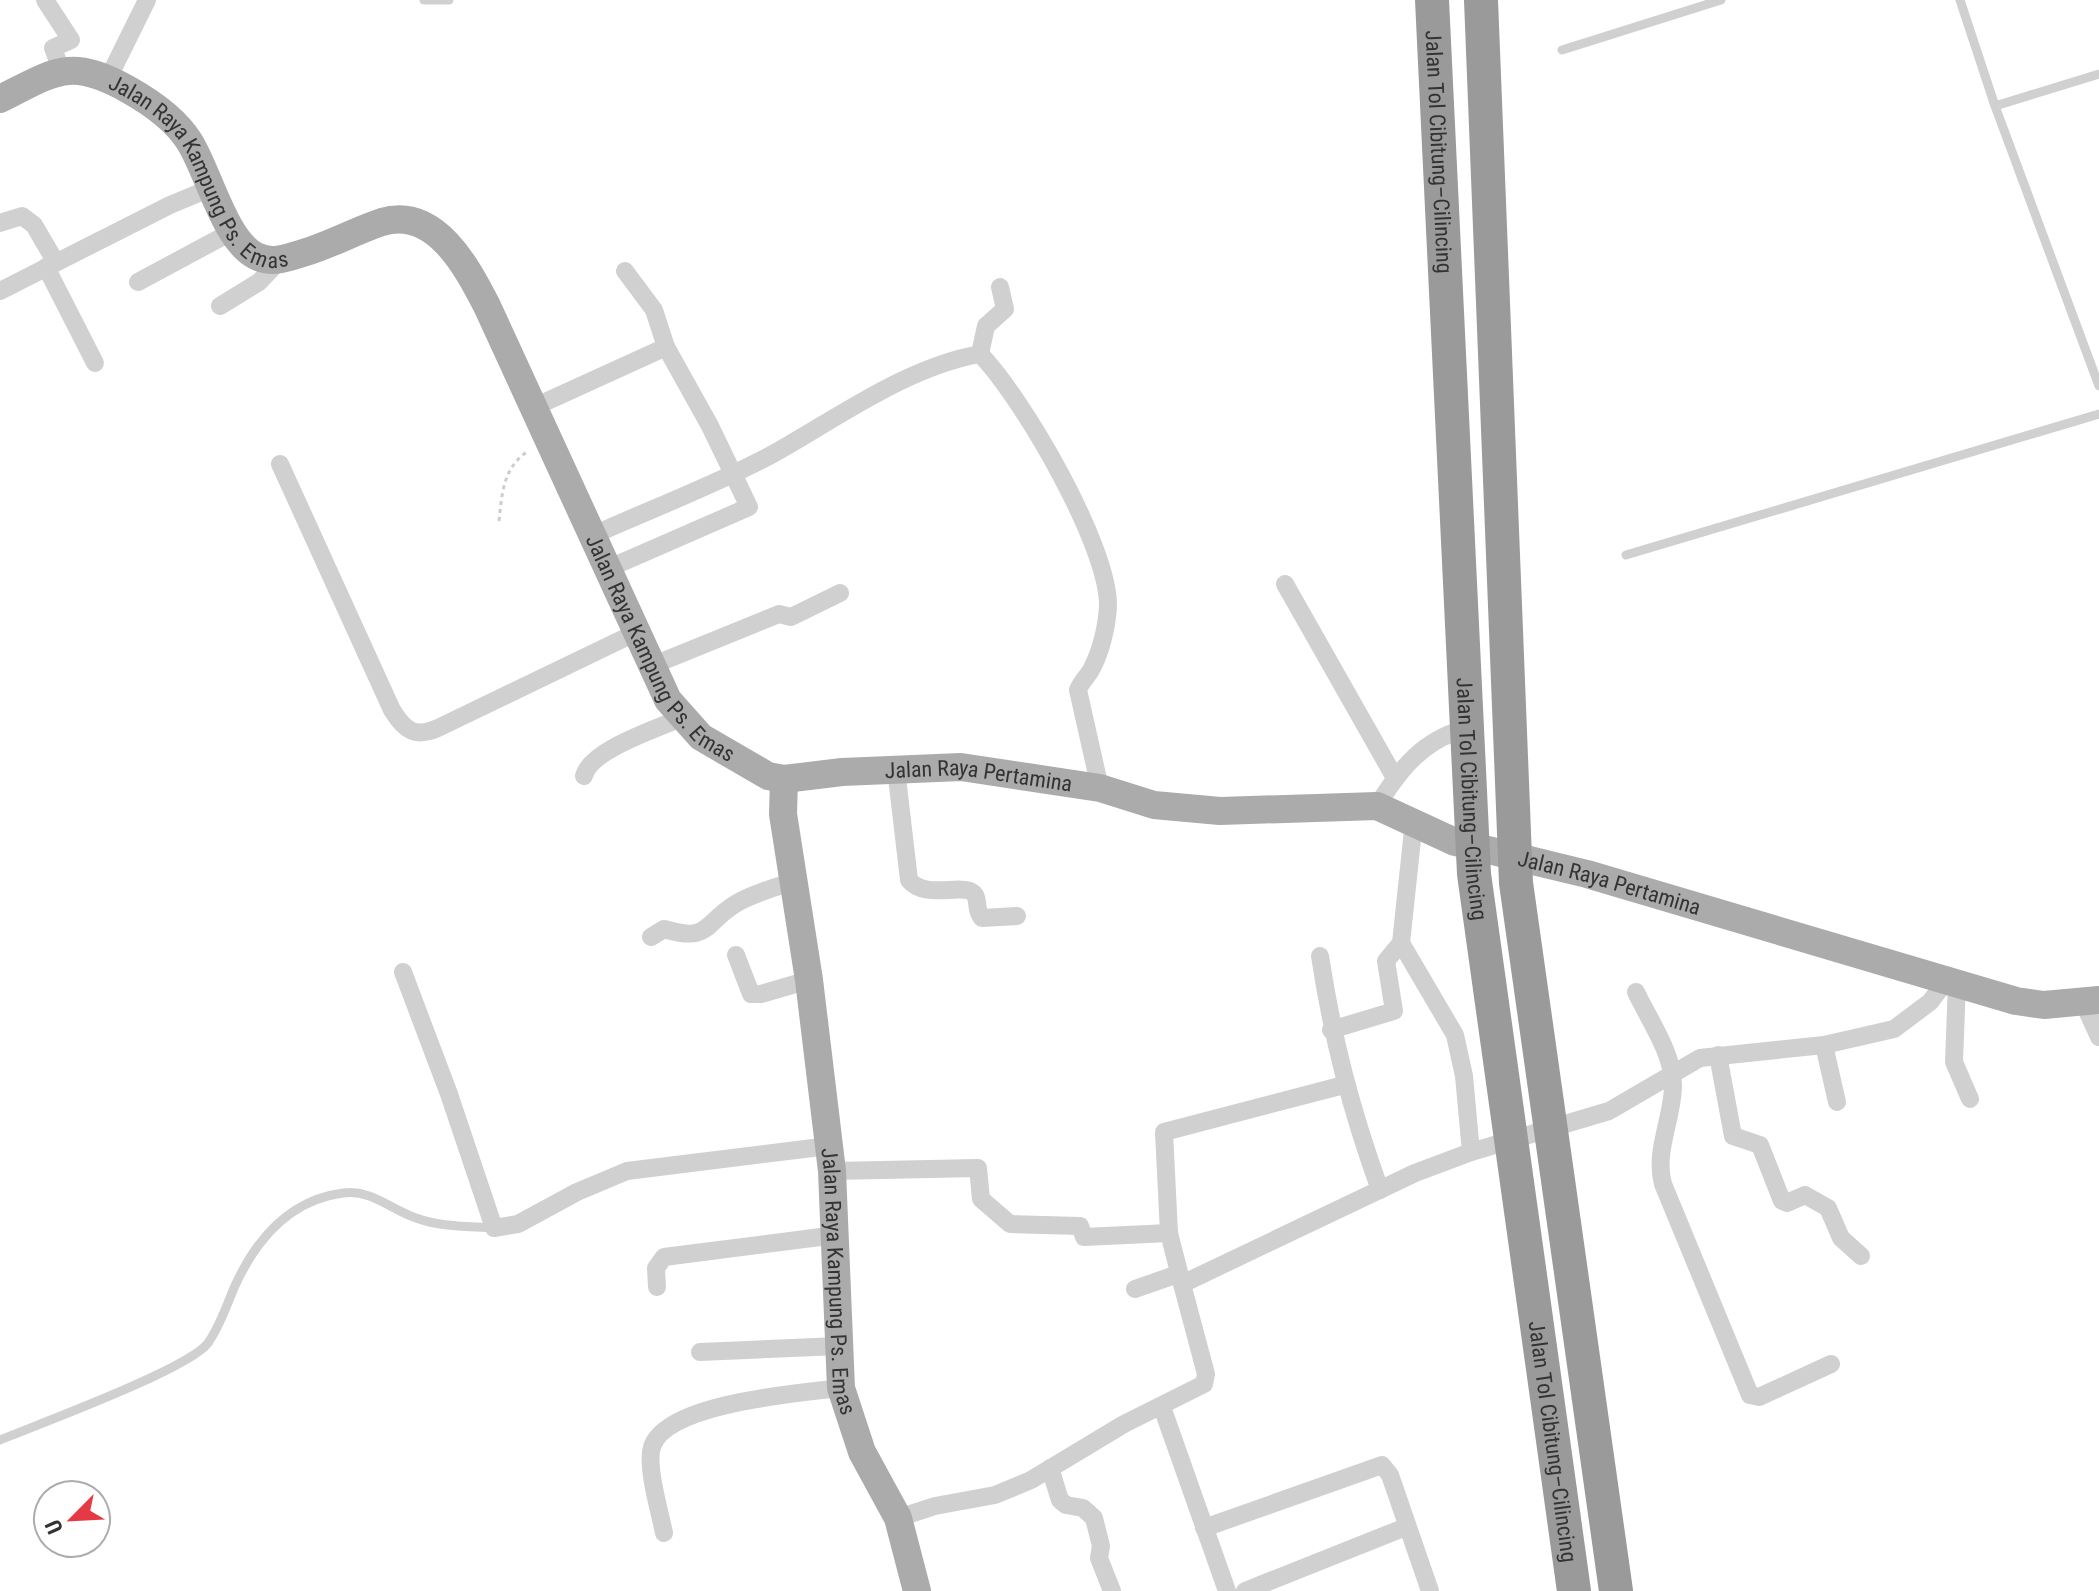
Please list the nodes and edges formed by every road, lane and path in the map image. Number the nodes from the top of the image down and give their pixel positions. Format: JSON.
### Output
{"nodes":[{"id":1,"x":45,"y":0,"type":"edge"},
{"id":2,"x":147,"y":0,"type":"edge"},
{"id":3,"x":424,"y":0,"type":"edge"},
{"id":4,"x":449,"y":0,"type":"edge"},
{"id":5,"x":1432,"y":0,"type":"edge"},
{"id":6,"x":1481,"y":0,"type":"edge"},
{"id":7,"x":1721,"y":0,"type":"edge"},
{"id":8,"x":1960,"y":0,"type":"edge"},
{"id":9,"x":1562,"y":50,"type":"dead end"},
{"id":10,"x":61,"y":70,"type":"junction"},
{"id":11,"x":2099,"y":74,"type":"edge"},
{"id":12,"x":108,"y":79,"type":"junction"},
{"id":13,"x":0,"y":99,"type":"edge"},
{"id":14,"x":1995,"y":106,"type":"junction"},
{"id":15,"x":211,"y":188,"type":"junction"},
{"id":16,"x":0,"y":223,"type":"edge"},
{"id":17,"x":233,"y":231,"type":"junction"},
{"id":18,"x":280,"y":260,"type":"junction"},
{"id":19,"x":50,"y":264,"type":"junction"},
{"id":20,"x":625,"y":271,"type":"dead end"},
{"id":21,"x":138,"y":282,"type":"dead end"},
{"id":22,"x":1000,"y":287,"type":"dead end"},
{"id":23,"x":0,"y":291,"type":"edge"},
{"id":24,"x":220,"y":306,"type":"dead end"},
{"id":25,"x":666,"y":347,"type":"junction"},
{"id":26,"x":980,"y":354,"type":"junction"},
{"id":27,"x":95,"y":363,"type":"dead end"},
{"id":28,"x":2099,"y":386,"type":"edge"},
{"id":29,"x":532,"y":408,"type":"junction"},
{"id":30,"x":2099,"y":414,"type":"edge"},
{"id":31,"x":546,"y":440,"type":"junction"},
{"id":32,"x":280,"y":464,"type":"dead end"},
{"id":33,"x":734,"y":473,"type":"junction"},
{"id":34,"x":499,"y":521,"type":"dead end"},
{"id":35,"x":591,"y":536,"type":"junction"},
{"id":36,"x":1626,"y":555,"type":"dead end"},
{"id":37,"x":607,"y":569,"type":"junction"},
{"id":38,"x":1285,"y":584,"type":"dead end"},
{"id":39,"x":840,"y":593,"type":"dead end"},
{"id":40,"x":635,"y":633,"type":"junction"},
{"id":41,"x":651,"y":666,"type":"junction"},
{"id":42,"x":681,"y":718,"type":"junction"},
{"id":43,"x":1455,"y":732,"type":"dead end"},
{"id":44,"x":896,"y":769,"type":"junction"},
{"id":45,"x":584,"y":776,"type":"dead end"},
{"id":46,"x":1395,"y":778,"type":"junction"},
{"id":47,"x":784,"y":779,"type":"junction"},
{"id":48,"x":1100,"y":788,"type":"junction"},
{"id":49,"x":1377,"y":806,"type":"junction"},
{"id":50,"x":1414,"y":821,"type":"junction"},
{"id":51,"x":792,"y":882,"type":"junction"},
{"id":52,"x":1017,"y":916,"type":"dead end"},
{"id":53,"x":651,"y":937,"type":"dead end"},
{"id":54,"x":1401,"y":943,"type":"junction"},
{"id":55,"x":736,"y":955,"type":"dead end"},
{"id":56,"x":1320,"y":956,"type":"dead end"},
{"id":57,"x":403,"y":972,"type":"dead end"},
{"id":58,"x":809,"y":980,"type":"junction"},
{"id":59,"x":1952,"y":982,"type":"junction"},
{"id":60,"x":1636,"y":992,"type":"dead end"},
{"id":61,"x":2092,"y":1002,"type":"edge"},
{"id":62,"x":1331,"y":1030,"type":"junction"},
{"id":63,"x":2099,"y":1037,"type":"edge"},
{"id":64,"x":1824,"y":1045,"type":"junction"},
{"id":65,"x":1718,"y":1055,"type":"junction"},
{"id":66,"x":1671,"y":1073,"type":"junction"},
{"id":67,"x":1344,"y":1085,"type":"junction"},
{"id":68,"x":1970,"y":1099,"type":"dead end"},
{"id":69,"x":1837,"y":1102,"type":"dead end"},
{"id":70,"x":1471,"y":1152,"type":"junction"},
{"id":71,"x":830,"y":1159,"type":"junction"},
{"id":72,"x":1380,"y":1190,"type":"junction"},
{"id":73,"x":494,"y":1228,"type":"junction"},
{"id":74,"x":1169,"y":1233,"type":"junction"},
{"id":75,"x":836,"y":1235,"type":"junction"},
{"id":76,"x":1861,"y":1256,"type":"dead end"},
{"id":77,"x":1180,"y":1279,"type":"junction"},
{"id":78,"x":657,"y":1287,"type":"dead end"},
{"id":79,"x":1135,"y":1289,"type":"dead end"},
{"id":80,"x":838,"y":1346,"type":"junction"},
{"id":81,"x":700,"y":1352,"type":"dead end"},
{"id":82,"x":1831,"y":1364,"type":"dead end"},
{"id":83,"x":841,"y":1388,"type":"junction"},
{"id":84,"x":1162,"y":1407,"type":"junction"},
{"id":85,"x":0,"y":1440,"type":"edge"},
{"id":86,"x":1050,"y":1468,"type":"junction"},
{"id":87,"x":898,"y":1518,"type":"junction"},
{"id":88,"x":1406,"y":1527,"type":"junction"},
{"id":89,"x":1204,"y":1528,"type":"junction"},
{"id":90,"x":664,"y":1533,"type":"dead end"},
{"id":91,"x":917,"y":1591,"type":"edge"},
{"id":92,"x":1112,"y":1591,"type":"edge"},
{"id":93,"x":1227,"y":1591,"type":"edge"},
{"id":94,"x":1245,"y":1591,"type":"edge"},
{"id":95,"x":1430,"y":1591,"type":"edge"},
{"id":96,"x":1574,"y":1591,"type":"edge"},
{"id":97,"x":1616,"y":1591,"type":"edge"}],
"edges":[{"from":1,"to":10,"type":"street"},
{"from":2,"to":12,"type":"street"},
{"from":3,"to":4,"type":"lane"},
{"from":5,"to":96,"type":"highway","name":"Jalan Tol Cibitung–Cilincing","bridge":true},
{"from":6,"to":97,"type":"highway","name":"Jalan Tol Cibitung–Cilincing","bridge":true},
{"from":7,"to":9,"type":"lane"},
{"from":8,"to":14,"type":"lane"},
{"from":10,"to":12,"type":"main road","name":"Jalan Raya Kampung Ps. Emas"},
{"from":10,"to":13,"type":"main road"},
{"from":11,"to":14,"type":"lane"},
{"from":12,"to":15,"type":"main road","name":"Jalan Raya Kampung Ps. Emas"},
{"from":14,"to":28,"type":"lane"},
{"from":15,"to":17,"type":"main road","name":"Jalan Raya Kampung Ps. Emas"},
{"from":15,"to":19,"type":"street"},
{"from":16,"to":19,"type":"street"},
{"from":17,"to":18,"type":"main road","name":"Jalan Raya Kampung Ps. Emas"},
{"from":17,"to":21,"type":"street"},
{"from":18,"to":24,"type":"street"},
{"from":18,"to":29,"type":"main road","name":"Jalan Raya Kampung Ps. Emas"},
{"from":19,"to":23,"type":"street"},
{"from":19,"to":27,"type":"street"},
{"from":20,"to":25,"type":"street"},
{"from":22,"to":26,"type":"street"},
{"from":25,"to":29,"type":"street"},
{"from":25,"to":33,"type":"street"},
{"from":26,"to":33,"type":"street"},
{"from":26,"to":48,"type":"street"},
{"from":29,"to":31,"type":"main road","name":"Jalan Raya Kampung Ps. Emas"},
{"from":30,"to":36,"type":"lane"},
{"from":31,"to":34,"type":"path"},
{"from":31,"to":35,"type":"main road","name":"Jalan Raya Kampung Ps. Emas"},
{"from":32,"to":40,"type":"street"},
{"from":33,"to":35,"type":"street"},
{"from":33,"to":37,"type":"street"},
{"from":35,"to":37,"type":"main road","name":"Jalan Raya Kampung Ps. Emas"},
{"from":37,"to":40,"type":"main road","name":"Jalan Raya Kampung Ps. Emas"},
{"from":38,"to":46,"type":"street"},
{"from":39,"to":41,"type":"street"},
{"from":40,"to":41,"type":"main road","name":"Jalan Raya Kampung Ps. Emas"},
{"from":41,"to":42,"type":"main road","name":"Jalan Raya Kampung Ps. Emas"},
{"from":42,"to":45,"type":"street"},
{"from":42,"to":47,"type":"main road","name":"Jalan Raya Kampung Ps. Emas"},
{"from":43,"to":46,"type":"street"},
{"from":44,"to":47,"type":"main road","name":"Jalan Raya Pertamina"},
{"from":44,"to":48,"type":"main road","name":"Jalan Raya Pertamina"},
{"from":44,"to":52,"type":"street"},
{"from":46,"to":49,"type":"street"},
{"from":47,"to":51,"type":"main road","name":"Jalan Raya Kampung Ps. Emas"},
{"from":48,"to":49,"type":"main road","name":"Jalan Raya Pertamina"},
{"from":49,"to":50,"type":"main road","name":"Jalan Raya Pertamina"},
{"from":50,"to":54,"type":"street"},
{"from":50,"to":59,"type":"main road","name":"Jalan Raya Pertamina"},
{"from":51,"to":53,"type":"street"},
{"from":51,"to":58,"type":"main road","name":"Jalan Raya Kampung Ps. Emas"},
{"from":54,"to":62,"type":"street"},
{"from":54,"to":70,"type":"street"},
{"from":55,"to":58,"type":"street"},
{"from":56,"to":62,"type":"street"},
{"from":57,"to":73,"type":"street"},
{"from":58,"to":71,"type":"main road","name":"Jalan Raya Kampung Ps. Emas"},
{"from":59,"to":61,"type":"main road","name":"Jalan Raya Pertamina"},
{"from":59,"to":64,"type":"street"},
{"from":59,"to":68,"type":"street"},
{"from":60,"to":66,"type":"street"},
{"from":61,"to":63,"type":"street"},
{"from":62,"to":67,"type":"street"},
{"from":64,"to":65,"type":"street"},
{"from":64,"to":69,"type":"street"},
{"from":65,"to":66,"type":"street"},
{"from":65,"to":76,"type":"street"},
{"from":66,"to":70,"type":"street"},
{"from":66,"to":82,"type":"street"},
{"from":67,"to":72,"type":"street"},
{"from":67,"to":74,"type":"street"},
{"from":70,"to":72,"type":"street"},
{"from":71,"to":73,"type":"street"},
{"from":71,"to":74,"type":"street"},
{"from":71,"to":75,"type":"main road","name":"Jalan Raya Kampung Ps. Emas"},
{"from":72,"to":77,"type":"street"},
{"from":73,"to":85,"type":"lane"},
{"from":74,"to":77,"type":"street"},
{"from":75,"to":78,"type":"street"},
{"from":75,"to":80,"type":"main road","name":"Jalan Raya Kampung Ps. Emas"},
{"from":77,"to":79,"type":"street"},
{"from":77,"to":84,"type":"street"},
{"from":80,"to":81,"type":"street"},
{"from":80,"to":83,"type":"main road","name":"Jalan Raya Kampung Ps. Emas"},
{"from":83,"to":87,"type":"main road","name":"Jalan Raya Kampung Ps. Emas"},
{"from":83,"to":90,"type":"street"},
{"from":84,"to":86,"type":"street"},
{"from":84,"to":89,"type":"street"},
{"from":86,"to":87,"type":"street"},
{"from":86,"to":92,"type":"street"},
{"from":87,"to":91,"type":"main road","name":"Jalan Raya Kampung Ps. Emas"},
{"from":88,"to":89,"type":"street"},
{"from":88,"to":94,"type":"street"},
{"from":88,"to":95,"type":"street"},
{"from":89,"to":93,"type":"street"}]}
